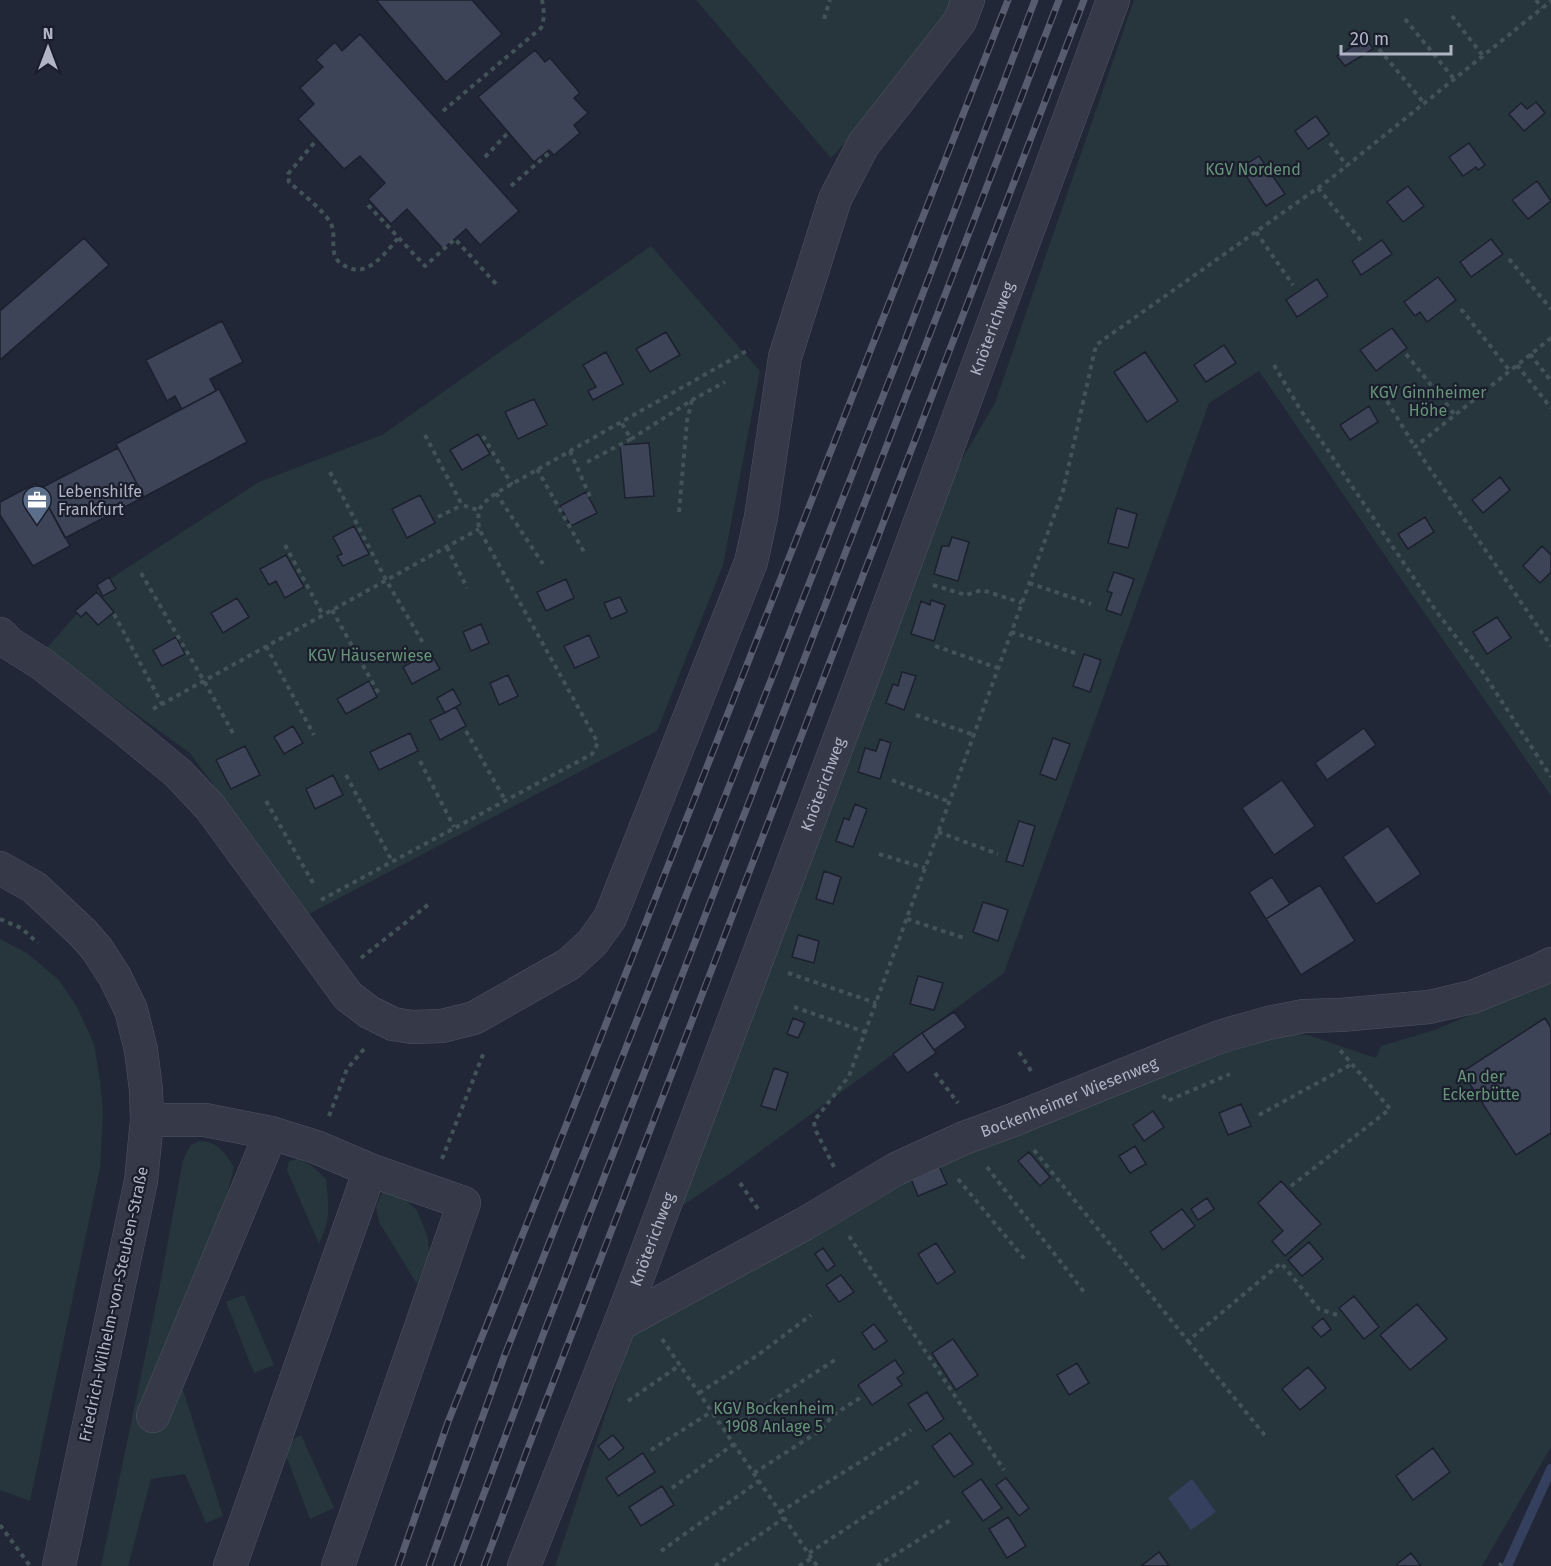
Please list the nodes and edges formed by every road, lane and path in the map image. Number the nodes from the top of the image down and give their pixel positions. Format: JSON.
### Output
{"nodes":[{"id":1,"x":542,"y":0,"type":"edge"},
{"id":2,"x":830,"y":0,"type":"edge"},
{"id":3,"x":968,"y":0,"type":"edge"},
{"id":4,"x":1113,"y":0,"type":"edge"},
{"id":5,"x":1536,"y":0,"type":"edge"},
{"id":6,"x":1551,"y":1,"type":"edge"},
{"id":7,"x":1542,"y":8,"type":"junction"},
{"id":8,"x":1452,"y":16,"type":"dead end"},
{"id":9,"x":824,"y":19,"type":"dead end"},
{"id":10,"x":1405,"y":19,"type":"dead end"},
{"id":11,"x":1379,"y":49,"type":"dead end"},
{"id":12,"x":1483,"y":56,"type":"junction"},
{"id":13,"x":1454,"y":79,"type":"junction"},
{"id":14,"x":1424,"y":104,"type":"junction"},
{"id":15,"x":443,"y":111,"type":"dead end"},
{"id":16,"x":507,"y":134,"type":"dead end"},
{"id":17,"x":314,"y":143,"type":"dead end"},
{"id":18,"x":1330,"y":143,"type":"dead end"},
{"id":19,"x":549,"y":153,"type":"dead end"},
{"id":20,"x":484,"y":157,"type":"dead end"},
{"id":21,"x":1347,"y":166,"type":"junction"},
{"id":22,"x":511,"y":186,"type":"dead end"},
{"id":23,"x":1318,"y":188,"type":"junction"},
{"id":24,"x":368,"y":205,"type":"dead end"},
{"id":25,"x":1256,"y":232,"type":"junction"},
{"id":26,"x":399,"y":237,"type":"junction"},
{"id":27,"x":1363,"y":243,"type":"dead end"},
{"id":28,"x":1509,"y":259,"type":"dead end"},
{"id":29,"x":497,"y":285,"type":"dead end"},
{"id":30,"x":1293,"y":285,"type":"dead end"},
{"id":31,"x":1461,"y":309,"type":"dead end"},
{"id":32,"x":1551,"y":309,"type":"edge"},
{"id":33,"x":1551,"y":338,"type":"edge"},
{"id":34,"x":759,"y":344,"type":"dead end"},
{"id":35,"x":1406,"y":354,"type":"dead end"},
{"id":36,"x":1530,"y":354,"type":"junction"},
{"id":37,"x":1274,"y":365,"type":"dead end"},
{"id":38,"x":1517,"y":365,"type":"junction"},
{"id":39,"x":1510,"y":371,"type":"junction"},
{"id":40,"x":1551,"y":381,"type":"edge"},
{"id":41,"x":725,"y":382,"type":"dead end"},
{"id":42,"x":692,"y":400,"type":"junction"},
{"id":43,"x":1387,"y":401,"type":"dead end"},
{"id":44,"x":1551,"y":408,"type":"edge"},
{"id":45,"x":1455,"y":415,"type":"junction"},
{"id":46,"x":621,"y":422,"type":"junction"},
{"id":47,"x":425,"y":435,"type":"dead end"},
{"id":48,"x":483,"y":436,"type":"dead end"},
{"id":49,"x":631,"y":438,"type":"junction"},
{"id":50,"x":1415,"y":447,"type":"junction"},
{"id":51,"x":570,"y":451,"type":"junction"},
{"id":52,"x":586,"y":462,"type":"dead end"},
{"id":53,"x":537,"y":469,"type":"junction"},
{"id":54,"x":330,"y":472,"type":"dead end"},
{"id":55,"x":512,"y":484,"type":"junction"},
{"id":56,"x":496,"y":493,"type":"junction"},
{"id":57,"x":591,"y":499,"type":"dead end"},
{"id":58,"x":462,"y":505,"type":"junction"},
{"id":59,"x":478,"y":510,"type":"junction"},
{"id":60,"x":679,"y":512,"type":"dead end"},
{"id":61,"x":438,"y":517,"type":"dead end"},
{"id":62,"x":479,"y":529,"type":"junction"},
{"id":63,"x":285,"y":544,"type":"dead end"},
{"id":64,"x":447,"y":547,"type":"junction"},
{"id":65,"x":584,"y":552,"type":"dead end"},
{"id":66,"x":543,"y":564,"type":"dead end"},
{"id":67,"x":141,"y":573,"type":"dead end"},
{"id":68,"x":386,"y":580,"type":"junction"},
{"id":69,"x":927,"y":583,"type":"dead end"},
{"id":70,"x":1029,"y":583,"type":"junction"},
{"id":71,"x":467,"y":588,"type":"dead end"},
{"id":72,"x":1022,"y":603,"type":"junction"},
{"id":73,"x":1091,"y":604,"type":"dead end"},
{"id":74,"x":332,"y":610,"type":"junction"},
{"id":75,"x":114,"y":614,"type":"dead end"},
{"id":76,"x":323,"y":615,"type":"junction"},
{"id":77,"x":1011,"y":632,"type":"junction"},
{"id":78,"x":0,"y":634,"type":"edge"},
{"id":79,"x":423,"y":643,"type":"dead end"},
{"id":80,"x":266,"y":646,"type":"junction"},
{"id":81,"x":935,"y":646,"type":"dead end"},
{"id":82,"x":1551,"y":646,"type":"edge"},
{"id":83,"x":1075,"y":653,"type":"dead end"},
{"id":84,"x":998,"y":668,"type":"junction"},
{"id":85,"x":204,"y":681,"type":"junction"},
{"id":86,"x":379,"y":694,"type":"dead end"},
{"id":87,"x":162,"y":704,"type":"junction"},
{"id":88,"x":916,"y":715,"type":"dead end"},
{"id":89,"x":121,"y":726,"type":"junction"},
{"id":90,"x":466,"y":730,"type":"dead end"},
{"id":91,"x":234,"y":735,"type":"dead end"},
{"id":92,"x":314,"y":735,"type":"dead end"},
{"id":93,"x":974,"y":735,"type":"junction"},
{"id":94,"x":420,"y":761,"type":"dead end"},
{"id":95,"x":346,"y":775,"type":"dead end"},
{"id":96,"x":1551,"y":777,"type":"edge"},
{"id":97,"x":892,"y":780,"type":"dead end"},
{"id":98,"x":505,"y":800,"type":"junction"},
{"id":99,"x":266,"y":801,"type":"dead end"},
{"id":100,"x":950,"y":802,"type":"junction"},
{"id":101,"x":454,"y":828,"type":"junction"},
{"id":102,"x":938,"y":832,"type":"junction"},
{"id":103,"x":879,"y":854,"type":"dead end"},
{"id":104,"x":998,"y":854,"type":"dead end"},
{"id":105,"x":392,"y":861,"type":"junction"},
{"id":106,"x":0,"y":868,"type":"edge"},
{"id":107,"x":925,"y":868,"type":"junction"},
{"id":108,"x":316,"y":890,"type":"dead end"},
{"id":109,"x":0,"y":894,"type":"edge"},
{"id":110,"x":315,"y":903,"type":"dead end"},
{"id":111,"x":429,"y":904,"type":"dead end"},
{"id":112,"x":69,"y":918,"type":"junction"},
{"id":113,"x":0,"y":919,"type":"edge"},
{"id":114,"x":907,"y":919,"type":"junction"},
{"id":115,"x":964,"y":938,"type":"dead end"},
{"id":116,"x":42,"y":947,"type":"dead end"},
{"id":117,"x":1551,"y":964,"type":"edge"},
{"id":118,"x":785,"y":972,"type":"dead end"},
{"id":119,"x":334,"y":978,"type":"junction"},
{"id":120,"x":503,"y":1001,"type":"junction"},
{"id":121,"x":876,"y":1003,"type":"junction"},
{"id":122,"x":794,"y":1007,"type":"dead end"},
{"id":123,"x":1322,"y":1015,"type":"junction"},
{"id":124,"x":866,"y":1032,"type":"junction"},
{"id":125,"x":1352,"y":1064,"type":"junction"},
{"id":126,"x":347,"y":1069,"type":"dead end"},
{"id":127,"x":1259,"y":1115,"type":"dead end"},
{"id":128,"x":1013,"y":1119,"type":"junction"},
{"id":129,"x":147,"y":1120,"type":"junction"},
{"id":130,"x":272,"y":1133,"type":"junction"},
{"id":131,"x":964,"y":1138,"type":"junction"},
{"id":132,"x":316,"y":1147,"type":"junction"},
{"id":133,"x":935,"y":1151,"type":"junction"},
{"id":134,"x":370,"y":1170,"type":"junction"},
{"id":135,"x":1291,"y":1186,"type":"dead end"},
{"id":136,"x":430,"y":1191,"type":"junction"},
{"id":137,"x":840,"y":1202,"type":"junction"},
{"id":138,"x":1028,"y":1262,"type":"dead end"},
{"id":139,"x":1084,"y":1292,"type":"dead end"},
{"id":140,"x":811,"y":1315,"type":"dead end"},
{"id":141,"x":1337,"y":1315,"type":"dead end"},
{"id":142,"x":631,"y":1318,"type":"junction"},
{"id":143,"x":1188,"y":1341,"type":"junction"},
{"id":144,"x":838,"y":1358,"type":"dead end"},
{"id":145,"x":680,"y":1365,"type":"junction"},
{"id":146,"x":699,"y":1393,"type":"junction"},
{"id":147,"x":860,"y":1398,"type":"dead end"},
{"id":148,"x":623,"y":1405,"type":"dead end"},
{"id":149,"x":712,"y":1412,"type":"junction"},
{"id":150,"x":153,"y":1416,"type":"dead end"},
{"id":151,"x":911,"y":1430,"type":"dead end"},
{"id":152,"x":725,"y":1431,"type":"junction"},
{"id":153,"x":1267,"y":1438,"type":"dead end"},
{"id":154,"x":734,"y":1444,"type":"junction"},
{"id":155,"x":651,"y":1450,"type":"dead end"},
{"id":156,"x":1005,"y":1470,"type":"dead end"},
{"id":157,"x":754,"y":1473,"type":"junction"},
{"id":158,"x":921,"y":1479,"type":"dead end"},
{"id":159,"x":759,"y":1481,"type":"junction"},
{"id":160,"x":672,"y":1488,"type":"dead end"},
{"id":161,"x":780,"y":1512,"type":"junction"},
{"id":162,"x":784,"y":1518,"type":"junction"},
{"id":163,"x":952,"y":1519,"type":"dead end"},
{"id":164,"x":0,"y":1525,"type":"edge"},
{"id":165,"x":661,"y":1551,"type":"dead end"},
{"id":166,"x":808,"y":1553,"type":"junction"},
{"id":167,"x":812,"y":1558,"type":"junction"},
{"id":168,"x":30,"y":1566,"type":"edge"},
{"id":169,"x":59,"y":1566,"type":"edge"},
{"id":170,"x":230,"y":1566,"type":"edge"},
{"id":171,"x":338,"y":1566,"type":"edge"},
{"id":172,"x":524,"y":1566,"type":"edge"},
{"id":173,"x":715,"y":1566,"type":"edge"},
{"id":174,"x":800,"y":1566,"type":"edge"},
{"id":175,"x":817,"y":1566,"type":"edge"},
{"id":176,"x":877,"y":1566,"type":"edge"}],
"edges":[{"from":1,"to":15,"type":"path"},
{"from":2,"to":9,"type":"path"},
{"from":3,"to":120,"type":"street"},
{"from":4,"to":142,"type":"street","name":"Knöterichweg"},
{"from":5,"to":7,"type":"path"},
{"from":6,"to":7,"type":"path"},
{"from":7,"to":12,"type":"path"},
{"from":8,"to":12,"type":"path"},
{"from":10,"to":13,"type":"path"},
{"from":11,"to":14,"type":"path"},
{"from":12,"to":13,"type":"path"},
{"from":13,"to":14,"type":"path"},
{"from":14,"to":21,"type":"path"},
{"from":16,"to":20,"type":"path"},
{"from":17,"to":26,"type":"path"},
{"from":18,"to":21,"type":"path"},
{"from":19,"to":22,"type":"path"},
{"from":21,"to":23,"type":"path"},
{"from":23,"to":25,"type":"path"},
{"from":23,"to":27,"type":"path"},
{"from":24,"to":26,"type":"path"},
{"from":25,"to":30,"type":"path"},
{"from":25,"to":70,"type":"path"},
{"from":26,"to":29,"type":"path"},
{"from":28,"to":32,"type":"path"},
{"from":31,"to":39,"type":"path"},
{"from":33,"to":36,"type":"path"},
{"from":34,"to":46,"type":"path"},
{"from":35,"to":45,"type":"path"},
{"from":36,"to":38,"type":"path"},
{"from":36,"to":40,"type":"path"},
{"from":37,"to":96,"type":"path"},
{"from":38,"to":39,"type":"path"},
{"from":38,"to":44,"type":"path"},
{"from":39,"to":45,"type":"path"},
{"from":41,"to":42,"type":"path"},
{"from":42,"to":49,"type":"path"},
{"from":42,"to":60,"type":"path"},
{"from":43,"to":50,"type":"path"},
{"from":45,"to":50,"type":"path"},
{"from":46,"to":49,"type":"path"},
{"from":46,"to":51,"type":"path"},
{"from":47,"to":58,"type":"path"},
{"from":48,"to":55,"type":"path"},
{"from":49,"to":52,"type":"path"},
{"from":50,"to":82,"type":"path"},
{"from":51,"to":53,"type":"path"},
{"from":51,"to":57,"type":"path"},
{"from":53,"to":55,"type":"path"},
{"from":53,"to":65,"type":"path"},
{"from":54,"to":68,"type":"path"},
{"from":55,"to":56,"type":"path"},
{"from":56,"to":59,"type":"path"},
{"from":56,"to":66,"type":"path"},
{"from":58,"to":59,"type":"path"},
{"from":58,"to":61,"type":"path"},
{"from":59,"to":62,"type":"path"},
{"from":62,"to":64,"type":"path"},
{"from":62,"to":98,"type":"path"},
{"from":63,"to":76,"type":"path"},
{"from":64,"to":68,"type":"path"},
{"from":64,"to":71,"type":"path"},
{"from":67,"to":85,"type":"path"},
{"from":68,"to":74,"type":"path"},
{"from":68,"to":79,"type":"path"},
{"from":69,"to":72,"type":"path"},
{"from":70,"to":72,"type":"path"},
{"from":70,"to":73,"type":"path"},
{"from":72,"to":77,"type":"path"},
{"from":74,"to":76,"type":"path"},
{"from":74,"to":86,"type":"path"},
{"from":75,"to":87,"type":"path"},
{"from":76,"to":80,"type":"path"},
{"from":77,"to":83,"type":"path"},
{"from":77,"to":84,"type":"path"},
{"from":78,"to":89,"type":"street"},
{"from":80,"to":85,"type":"path"},
{"from":80,"to":92,"type":"path"},
{"from":81,"to":84,"type":"path"},
{"from":84,"to":93,"type":"path"},
{"from":85,"to":87,"type":"path"},
{"from":85,"to":91,"type":"path"},
{"from":87,"to":89,"type":"path"},
{"from":88,"to":93,"type":"path"},
{"from":89,"to":119,"type":"street"},
{"from":90,"to":98,"type":"path"},
{"from":93,"to":100,"type":"path"},
{"from":94,"to":101,"type":"path"},
{"from":95,"to":105,"type":"path"},
{"from":97,"to":100,"type":"path"},
{"from":98,"to":101,"type":"path"},
{"from":99,"to":108,"type":"path"},
{"from":100,"to":102,"type":"path"},
{"from":101,"to":105,"type":"path"},
{"from":102,"to":104,"type":"path"},
{"from":102,"to":107,"type":"path"},
{"from":103,"to":107,"type":"path"},
{"from":105,"to":110,"type":"path"},
{"from":106,"to":112,"type":"street","name":"Friedrich-Wilhelm-von-Steuben-Straße"},
{"from":107,"to":114,"type":"path"},
{"from":109,"to":112,"type":"street","name":"Friedrich-Wilhelm-von-Steuben-Straße"},
{"from":111,"to":119,"type":"path"},
{"from":112,"to":129,"type":"street","name":"Friedrich-Wilhelm-von-Steuben-Straße"},
{"from":113,"to":116,"type":"path"},
{"from":114,"to":115,"type":"path"},
{"from":114,"to":121,"type":"path"},
{"from":117,"to":123,"type":"street","name":"Bockenheimer Wiesenweg"},
{"from":118,"to":121,"type":"path"},
{"from":119,"to":120,"type":"street"},
{"from":120,"to":136,"type":"path"},
{"from":121,"to":124,"type":"path"},
{"from":122,"to":124,"type":"path"},
{"from":123,"to":125,"type":"path"},
{"from":123,"to":128,"type":"street","name":"Bockenheimer Wiesenweg"},
{"from":124,"to":137,"type":"path"},
{"from":125,"to":127,"type":"path"},
{"from":125,"to":135,"type":"path"},
{"from":126,"to":132,"type":"path"},
{"from":128,"to":131,"type":"street","name":"Bockenheimer Wiesenweg"},
{"from":128,"to":143,"type":"path"},
{"from":129,"to":130,"type":"street"},
{"from":129,"to":169,"type":"street","name":"Friedrich-Wilhelm-von-Steuben-Straße"},
{"from":130,"to":132,"type":"street"},
{"from":130,"to":150,"type":"street"},
{"from":131,"to":133,"type":"street","name":"Bockenheimer Wiesenweg"},
{"from":131,"to":139,"type":"path"},
{"from":132,"to":134,"type":"street"},
{"from":133,"to":137,"type":"street","name":"Bockenheimer Wiesenweg"},
{"from":133,"to":138,"type":"path"},
{"from":134,"to":136,"type":"street"},
{"from":134,"to":170,"type":"street"},
{"from":136,"to":171,"type":"street"},
{"from":137,"to":142,"type":"street","name":"Bockenheimer Wiesenweg"},
{"from":137,"to":156,"type":"path"},
{"from":140,"to":146,"type":"path"},
{"from":141,"to":143,"type":"path"},
{"from":142,"to":145,"type":"path"},
{"from":142,"to":172,"type":"street","name":"Knöterichweg"},
{"from":143,"to":153,"type":"path"},
{"from":144,"to":152,"type":"path"},
{"from":145,"to":146,"type":"path"},
{"from":145,"to":148,"type":"path"},
{"from":146,"to":149,"type":"path"},
{"from":147,"to":157,"type":"path"},
{"from":149,"to":152,"type":"path"},
{"from":149,"to":155,"type":"path"},
{"from":151,"to":161,"type":"path"},
{"from":152,"to":154,"type":"path"},
{"from":154,"to":157,"type":"path"},
{"from":154,"to":160,"type":"path"},
{"from":157,"to":159,"type":"path"},
{"from":158,"to":166,"type":"path"},
{"from":159,"to":161,"type":"path"},
{"from":159,"to":165,"type":"path"},
{"from":161,"to":162,"type":"path"},
{"from":162,"to":166,"type":"path"},
{"from":162,"to":173,"type":"path"},
{"from":163,"to":176,"type":"path"},
{"from":164,"to":168,"type":"path","bridge":true},
{"from":166,"to":167,"type":"path"},
{"from":167,"to":174,"type":"path"},
{"from":167,"to":175,"type":"path"}]}
